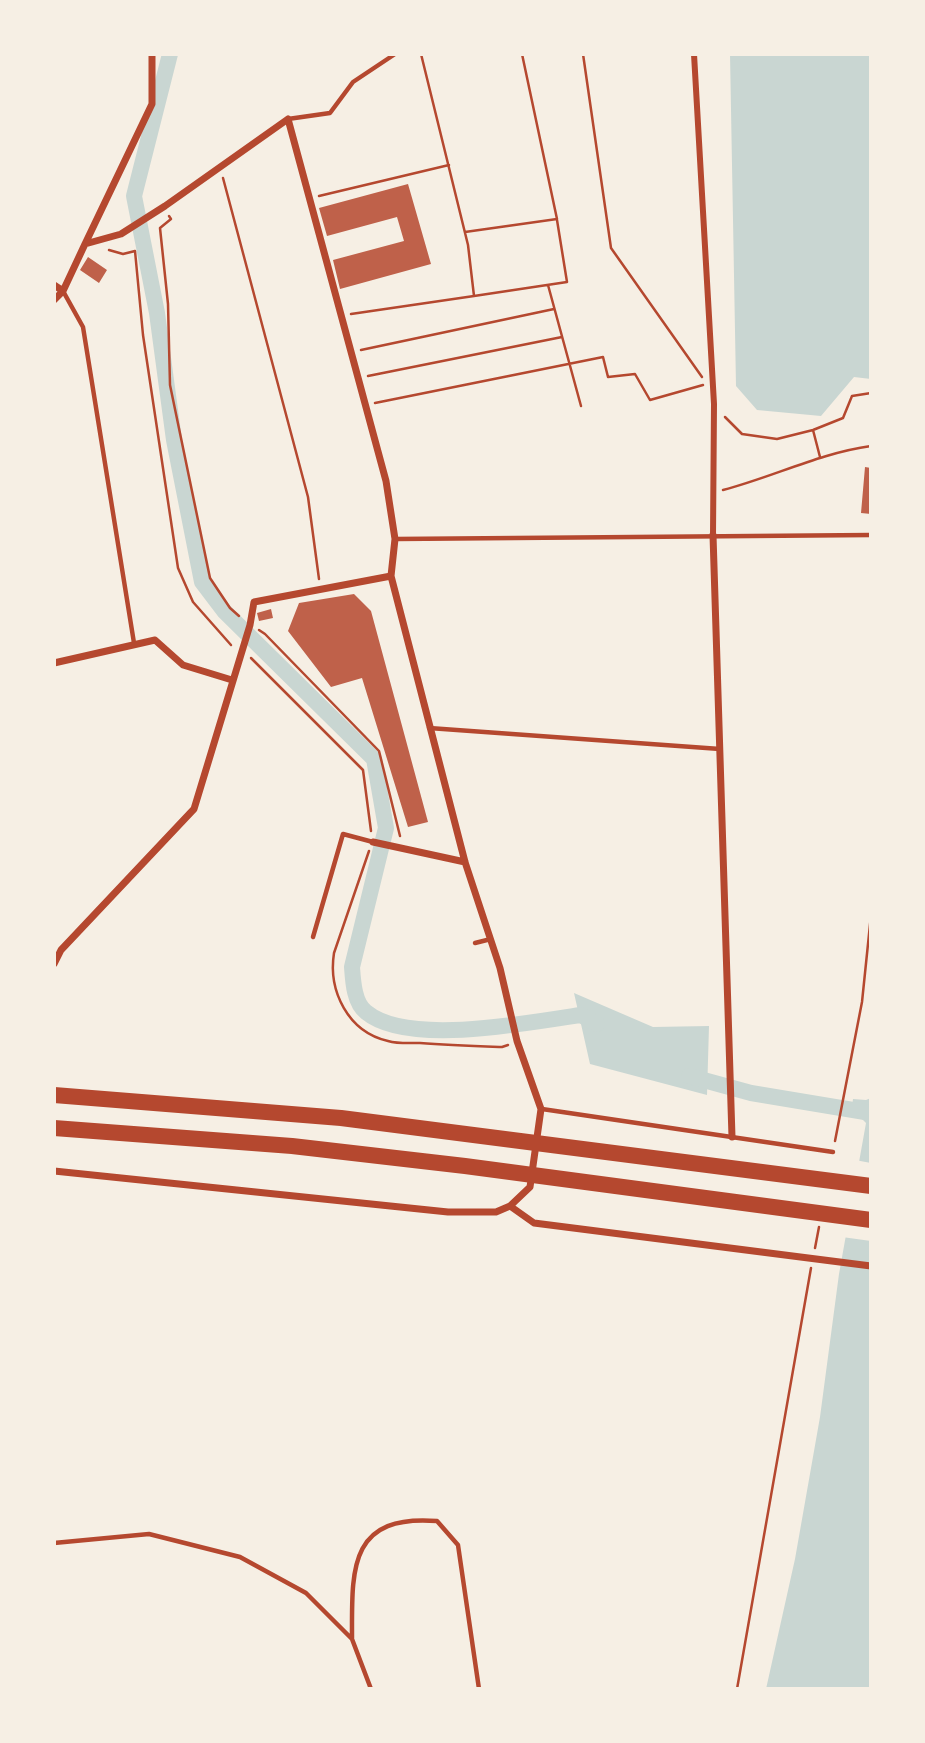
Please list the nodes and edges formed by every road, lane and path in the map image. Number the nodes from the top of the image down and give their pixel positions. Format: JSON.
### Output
{"nodes":[{"id":1,"x":152,"y":54,"type":"edge"},
{"id":2,"x":395,"y":54,"type":"edge"},
{"id":3,"x":421,"y":54,"type":"edge"},
{"id":4,"x":522,"y":54,"type":"edge"},
{"id":5,"x":583,"y":54,"type":"edge"},
{"id":6,"x":694,"y":54,"type":"edge"},
{"id":7,"x":288,"y":119,"type":"junction"},
{"id":8,"x":449,"y":165,"type":"junction"},
{"id":9,"x":220,"y":167,"type":"junction"},
{"id":10,"x":310,"y":199,"type":"junction"},
{"id":11,"x":162,"y":208,"type":"junction"},
{"id":12,"x":557,"y":219,"type":"junction"},
{"id":13,"x":465,"y":232,"type":"junction"},
{"id":14,"x":85,"y":244,"type":"junction"},
{"id":15,"x":54,"y":285,"type":"edge"},
{"id":16,"x":548,"y":285,"type":"junction"},
{"id":17,"x":63,"y":291,"type":"junction"},
{"id":18,"x":474,"y":296,"type":"junction"},
{"id":19,"x":54,"y":300,"type":"edge"},
{"id":20,"x":554,"y":309,"type":"junction"},
{"id":21,"x":341,"y":315,"type":"junction"},
{"id":22,"x":562,"y":337,"type":"junction"},
{"id":23,"x":351,"y":352,"type":"junction"},
{"id":24,"x":569,"y":365,"type":"junction"},
{"id":25,"x":358,"y":378,"type":"junction"},
{"id":26,"x":871,"y":393,"type":"edge"},
{"id":27,"x":714,"y":404,"type":"junction"},
{"id":28,"x":365,"y":405,"type":"junction"},
{"id":29,"x":581,"y":406,"type":"dead end"},
{"id":30,"x":813,"y":430,"type":"junction"},
{"id":31,"x":871,"y":446,"type":"edge"},
{"id":32,"x":820,"y":459,"type":"junction"},
{"id":33,"x":713,"y":492,"type":"junction"},
{"id":34,"x":713,"y":535,"type":"junction"},
{"id":35,"x":871,"y":535,"type":"edge"},
{"id":36,"x":395,"y":539,"type":"junction"},
{"id":37,"x":391,"y":576,"type":"junction"},
{"id":38,"x":320,"y":589,"type":"junction"},
{"id":39,"x":250,"y":625,"type":"junction"},
{"id":40,"x":134,"y":643,"type":"junction"},
{"id":41,"x":240,"y":654,"type":"junction"},
{"id":42,"x":54,"y":663,"type":"edge"},
{"id":43,"x":232,"y":680,"type":"junction"},
{"id":44,"x":428,"y":727,"type":"junction"},
{"id":45,"x":720,"y":750,"type":"junction"},
{"id":46,"x":373,"y":842,"type":"junction"},
{"id":47,"x":398,"y":848,"type":"junction"},
{"id":48,"x":465,"y":862,"type":"junction"},
{"id":49,"x":871,"y":915,"type":"edge"},
{"id":50,"x":313,"y":937,"type":"dead end"},
{"id":51,"x":492,"y":939,"type":"junction"},
{"id":52,"x":475,"y":943,"type":"dead end"},
{"id":53,"x":54,"y":964,"type":"edge"},
{"id":54,"x":517,"y":1041,"type":"junction"},
{"id":55,"x":54,"y":1095,"type":"edge"},
{"id":56,"x":541,"y":1109,"type":"junction"},
{"id":57,"x":54,"y":1128,"type":"edge"},
{"id":58,"x":732,"y":1137,"type":"junction"},
{"id":59,"x":833,"y":1152,"type":"joint"},
{"id":60,"x":54,"y":1171,"type":"edge"},
{"id":61,"x":871,"y":1185,"type":"edge"},
{"id":62,"x":510,"y":1206,"type":"junction"},
{"id":63,"x":821,"y":1216,"type":"dead end"},
{"id":64,"x":871,"y":1220,"type":"edge"},
{"id":65,"x":814,"y":1255,"type":"dead end"},
{"id":66,"x":871,"y":1266,"type":"edge"},
{"id":67,"x":811,"y":1268,"type":"dead end"},
{"id":68,"x":54,"y":1544,"type":"edge"},
{"id":69,"x":352,"y":1639,"type":"junction"},
{"id":70,"x":371,"y":1689,"type":"edge"},
{"id":71,"x":479,"y":1689,"type":"edge"},
{"id":72,"x":737,"y":1689,"type":"edge"}],
"edges":[{"from":1,"to":14,"type":"street"},
{"from":2,"to":7,"type":"lane"},
{"from":3,"to":8,"type":"path"},
{"from":4,"to":12,"type":"path"},
{"from":5,"to":24,"type":"path"},
{"from":6,"to":27,"type":"street"},
{"from":7,"to":9,"type":"street"},
{"from":7,"to":10,"type":"street"},
{"from":8,"to":10,"type":"path"},
{"from":8,"to":13,"type":"path"},
{"from":9,"to":11,"type":"street"},
{"from":9,"to":38,"type":"path"},
{"from":10,"to":21,"type":"street"},
{"from":11,"to":14,"type":"street"},
{"from":11,"to":39,"type":"path"},
{"from":12,"to":13,"type":"path"},
{"from":12,"to":16,"type":"path"},
{"from":13,"to":18,"type":"path"},
{"from":14,"to":17,"type":"street"},
{"from":14,"to":41,"type":"path"},
{"from":15,"to":17,"type":"street"},
{"from":16,"to":18,"type":"path"},
{"from":16,"to":20,"type":"path"},
{"from":17,"to":19,"type":"street"},
{"from":17,"to":40,"type":"lane"},
{"from":18,"to":21,"type":"path"},
{"from":20,"to":22,"type":"path"},
{"from":20,"to":23,"type":"path"},
{"from":21,"to":23,"type":"street"},
{"from":22,"to":24,"type":"path"},
{"from":22,"to":25,"type":"path"},
{"from":23,"to":25,"type":"street"},
{"from":24,"to":28,"type":"path"},
{"from":24,"to":29,"type":"path"},
{"from":25,"to":28,"type":"street"},
{"from":26,"to":30,"type":"path"},
{"from":27,"to":30,"type":"path"},
{"from":27,"to":33,"type":"street"},
{"from":28,"to":36,"type":"street"},
{"from":30,"to":32,"type":"path"},
{"from":31,"to":32,"type":"path"},
{"from":32,"to":33,"type":"path"},
{"from":33,"to":34,"type":"street"},
{"from":34,"to":35,"type":"lane"},
{"from":34,"to":36,"type":"lane"},
{"from":34,"to":45,"type":"street"},
{"from":36,"to":37,"type":"street"},
{"from":37,"to":38,"type":"street"},
{"from":37,"to":44,"type":"street"},
{"from":38,"to":39,"type":"street"},
{"from":39,"to":41,"type":"street"},
{"from":39,"to":47,"type":"path"},
{"from":40,"to":42,"type":"street"},
{"from":40,"to":43,"type":"street"},
{"from":41,"to":43,"type":"street"},
{"from":41,"to":46,"type":"path"},
{"from":43,"to":53,"type":"street"},
{"from":44,"to":45,"type":"lane"},
{"from":44,"to":48,"type":"street"},
{"from":45,"to":58,"type":"street"},
{"from":46,"to":47,"type":"street"},
{"from":46,"to":50,"type":"lane"},
{"from":46,"to":54,"type":"path"},
{"from":47,"to":48,"type":"street"},
{"from":48,"to":51,"type":"street"},
{"from":49,"to":59,"type":"path"},
{"from":51,"to":52,"type":"lane"},
{"from":51,"to":54,"type":"street"},
{"from":54,"to":56,"type":"street"},
{"from":55,"to":61,"type":"highway"},
{"from":56,"to":58,"type":"lane"},
{"from":56,"to":62,"type":"street"},
{"from":57,"to":64,"type":"highway"},
{"from":58,"to":59,"type":"lane"},
{"from":60,"to":62,"type":"street"},
{"from":62,"to":66,"type":"street"},
{"from":63,"to":65,"type":"path"},
{"from":67,"to":72,"type":"path"},
{"from":68,"to":69,"type":"lane"},
{"from":69,"to":70,"type":"lane"},
{"from":69,"to":71,"type":"lane"}]}
